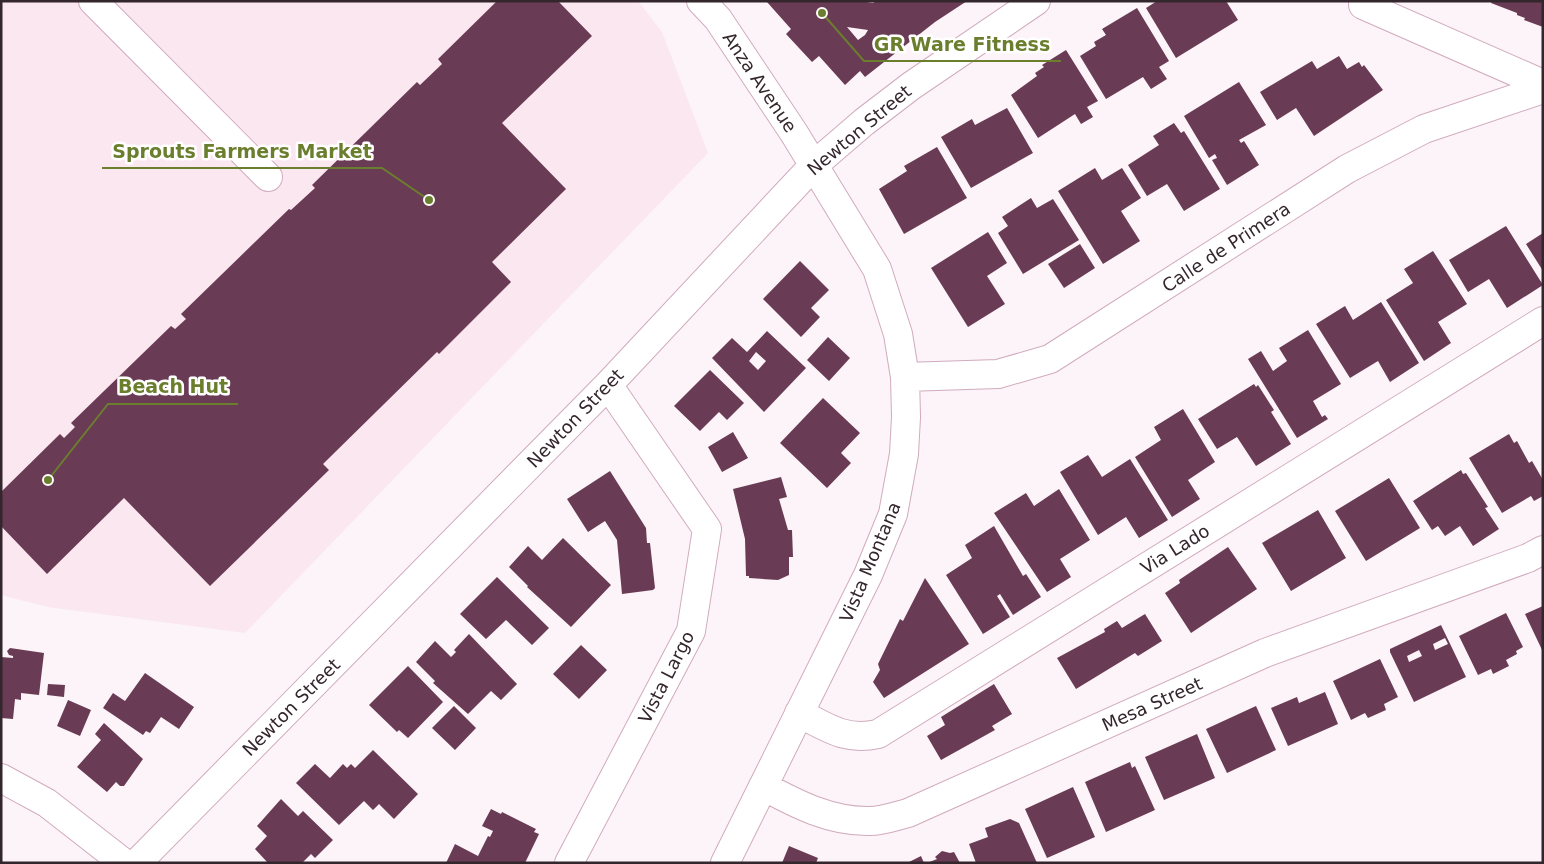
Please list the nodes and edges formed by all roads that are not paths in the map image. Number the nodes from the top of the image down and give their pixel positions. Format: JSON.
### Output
{"nodes":[{"id":1,"x":93,"y":1,"type":"edge"},
{"id":2,"x":702,"y":1,"type":"edge"},
{"id":3,"x":1036,"y":1,"type":"edge"},
{"id":4,"x":1364,"y":3,"type":"edge"},
{"id":5,"x":1543,"y":84,"type":"edge"},
{"id":6,"x":1543,"y":89,"type":"edge"},
{"id":7,"x":814,"y":165,"type":"junction"},
{"id":8,"x":268,"y":178,"type":"dead end"},
{"id":9,"x":1543,"y":320,"type":"edge"},
{"id":10,"x":905,"y":377,"type":"junction"},
{"id":11,"x":608,"y":384,"type":"junction"},
{"id":12,"x":1543,"y":550,"type":"edge"},
{"id":13,"x":799,"y":713,"type":"junction"},
{"id":14,"x":1,"y":778,"type":"edge"},
{"id":15,"x":762,"y":786,"type":"junction"},
{"id":16,"x":124,"y":863,"type":"edge"},
{"id":17,"x":137,"y":863,"type":"edge"},
{"id":18,"x":569,"y":863,"type":"edge"},
{"id":19,"x":724,"y":863,"type":"edge"}],
"edges":[{"from":1,"to":8,"type":"street"},
{"from":2,"to":7,"type":"street","name":"Anza Avenue"},
{"from":3,"to":7,"type":"street","name":"Newton Street"},
{"from":4,"to":5,"type":"street"},
{"from":6,"to":10,"type":"street","name":"Calle de Primera"},
{"from":7,"to":10,"type":"street","name":"Vista Montana"},
{"from":7,"to":11,"type":"street","name":"Newton Street"},
{"from":9,"to":13,"type":"street","name":"Via Lado"},
{"from":10,"to":13,"type":"street","name":"Vista Montana"},
{"from":11,"to":17,"type":"street","name":"Newton Street"},
{"from":11,"to":18,"type":"street","name":"Vista Largo"},
{"from":12,"to":15,"type":"street","name":"Mesa Street"},
{"from":13,"to":15,"type":"street","name":"Vista Montana"},
{"from":14,"to":16,"type":"street"},
{"from":15,"to":19,"type":"street","name":"Vista Montana"}]}
